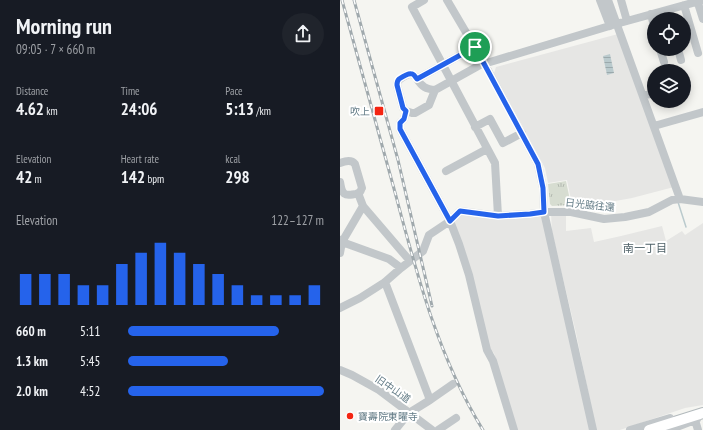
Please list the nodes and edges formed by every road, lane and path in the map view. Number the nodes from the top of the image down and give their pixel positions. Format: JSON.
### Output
{"nodes":[{"id":1,"x":424,"y":0,"type":"edge"},
{"id":2,"x":447,"y":0,"type":"edge"},
{"id":3,"x":600,"y":0,"type":"edge"},
{"id":4,"x":608,"y":0,"type":"edge"},
{"id":5,"x":621,"y":0,"type":"edge"},
{"id":6,"x":671,"y":0,"type":"edge"},
{"id":7,"x":699,"y":1,"type":"edge"},
{"id":8,"x":684,"y":5,"type":"junction"},
{"id":9,"x":670,"y":9,"type":"junction"},
{"id":10,"x":659,"y":12,"type":"edge"},
{"id":11,"x":647,"y":15,"type":"edge"},
{"id":12,"x":703,"y":19,"type":"edge"},
{"id":13,"x":627,"y":21,"type":"junction"},
{"id":14,"x":613,"y":25,"type":"junction"},
{"id":15,"x":475,"y":47,"type":"junction"},
{"id":16,"x":698,"y":53,"type":"dead end"},
{"id":17,"x":662,"y":56,"type":"edge"},
{"id":18,"x":680,"y":56,"type":"edge"},
{"id":19,"x":681,"y":60,"type":"dead end"},
{"id":20,"x":664,"y":62,"type":"dead end"},
{"id":21,"x":484,"y":63,"type":"junction"},
{"id":22,"x":443,"y":65,"type":"junction"},
{"id":23,"x":417,"y":79,"type":"junction"},
{"id":24,"x":451,"y":81,"type":"junction"},
{"id":25,"x":435,"y":90,"type":"junction"},
{"id":26,"x":647,"y":95,"type":"edge"},
{"id":27,"x":643,"y":96,"type":"junction"},
{"id":28,"x":406,"y":111,"type":"junction"},
{"id":29,"x":703,"y":114,"type":"edge"},
{"id":30,"x":654,"y":126,"type":"junction"},
{"id":31,"x":475,"y":127,"type":"junction"},
{"id":32,"x":522,"y":133,"type":"junction"},
{"id":33,"x":487,"y":149,"type":"junction"},
{"id":34,"x":340,"y":163,"type":"edge"},
{"id":35,"x":446,"y":171,"type":"dead end"},
{"id":36,"x":340,"y":182,"type":"edge"},
{"id":37,"x":358,"y":193,"type":"junction"},
{"id":38,"x":680,"y":199,"type":"junction"},
{"id":39,"x":703,"y":202,"type":"edge"},
{"id":40,"x":363,"y":206,"type":"junction"},
{"id":41,"x":544,"y":212,"type":"junction"},
{"id":42,"x":498,"y":216,"type":"junction"},
{"id":43,"x":450,"y":221,"type":"junction"},
{"id":44,"x":341,"y":242,"type":"edge"},
{"id":45,"x":340,"y":253,"type":"edge"},
{"id":46,"x":410,"y":261,"type":"junction"},
{"id":47,"x":401,"y":268,"type":"junction"},
{"id":48,"x":385,"y":282,"type":"junction"},
{"id":49,"x":340,"y":308,"type":"edge"},
{"id":50,"x":340,"y":370,"type":"edge"},
{"id":51,"x":453,"y":384,"type":"dead end"},
{"id":52,"x":430,"y":400,"type":"junction"},
{"id":53,"x":409,"y":413,"type":"junction"},
{"id":54,"x":699,"y":416,"type":"edge"},
{"id":55,"x":456,"y":418,"type":"dead end"},
{"id":56,"x":395,"y":430,"type":"edge"},
{"id":57,"x":432,"y":430,"type":"edge"},
{"id":58,"x":438,"y":430,"type":"edge"},
{"id":59,"x":514,"y":430,"type":"edge"},
{"id":60,"x":593,"y":430,"type":"edge"},
{"id":61,"x":630,"y":430,"type":"edge"},
{"id":62,"x":649,"y":430,"type":"edge"},
{"id":63,"x":669,"y":430,"type":"edge"},
{"id":64,"x":698,"y":430,"type":"edge"}],
"edges":[{"from":1,"to":22,"type":"street"},
{"from":2,"to":15,"type":"street"},
{"from":3,"to":14,"type":"street"},
{"from":4,"to":14,"type":"street"},
{"from":5,"to":13,"type":"street"},
{"from":6,"to":9,"type":"street"},
{"from":7,"to":8,"type":"street"},
{"from":7,"to":12,"type":"street"},
{"from":8,"to":9,"type":"street"},
{"from":8,"to":16,"type":"street"},
{"from":9,"to":10,"type":"street"},
{"from":11,"to":13,"type":"street"},
{"from":13,"to":14,"type":"street"},
{"from":14,"to":21,"type":"street"},
{"from":14,"to":27,"type":"street"},
{"from":15,"to":21,"type":"street"},
{"from":15,"to":22,"type":"street"},
{"from":17,"to":20,"type":"street"},
{"from":18,"to":19,"type":"street"},
{"from":21,"to":24,"type":"street"},
{"from":21,"to":32,"type":"street"},
{"from":22,"to":23,"type":"street"},
{"from":22,"to":24,"type":"street"},
{"from":23,"to":25,"type":"street"},
{"from":23,"to":28,"type":"street"},
{"from":24,"to":25,"type":"street"},
{"from":24,"to":31,"type":"street"},
{"from":25,"to":28,"type":"street"},
{"from":26,"to":27,"type":"street"},
{"from":27,"to":30,"type":"street"},
{"from":28,"to":43,"type":"street"},
{"from":29,"to":30,"type":"street"},
{"from":30,"to":38,"type":"street"},
{"from":31,"to":32,"type":"street"},
{"from":31,"to":33,"type":"street"},
{"from":32,"to":41,"type":"street"},
{"from":33,"to":35,"type":"street"},
{"from":33,"to":42,"type":"street"},
{"from":34,"to":37,"type":"street"},
{"from":36,"to":37,"type":"street"},
{"from":37,"to":40,"type":"street"},
{"from":38,"to":39,"type":"street","name":"日光脇往還"},
{"from":38,"to":41,"type":"street","name":"日光脇往還"},
{"from":40,"to":44,"type":"street"},
{"from":40,"to":46,"type":"street"},
{"from":41,"to":42,"type":"street","name":"日光脇往還"},
{"from":41,"to":60,"type":"street"},
{"from":42,"to":43,"type":"street","name":"日光脇往還"},
{"from":43,"to":46,"type":"street","name":"日光脇往還"},
{"from":43,"to":59,"type":"street"},
{"from":44,"to":45,"type":"street"},
{"from":44,"to":47,"type":"street"},
{"from":46,"to":47,"type":"street","name":"日光脇往還"},
{"from":47,"to":48,"type":"street","name":"日光脇往還"},
{"from":48,"to":49,"type":"street","name":"日光脇往還"},
{"from":48,"to":52,"type":"street"},
{"from":50,"to":53,"type":"street","name":"旧中山道"},
{"from":51,"to":52,"type":"street"},
{"from":52,"to":53,"type":"street"},
{"from":53,"to":56,"type":"street"},
{"from":53,"to":57,"type":"street","name":"旧中山道"},
{"from":54,"to":61,"type":"street"},
{"from":54,"to":62,"type":"main road"},
{"from":54,"to":63,"type":"street"},
{"from":54,"to":64,"type":"street"},
{"from":55,"to":58,"type":"street"}]}
